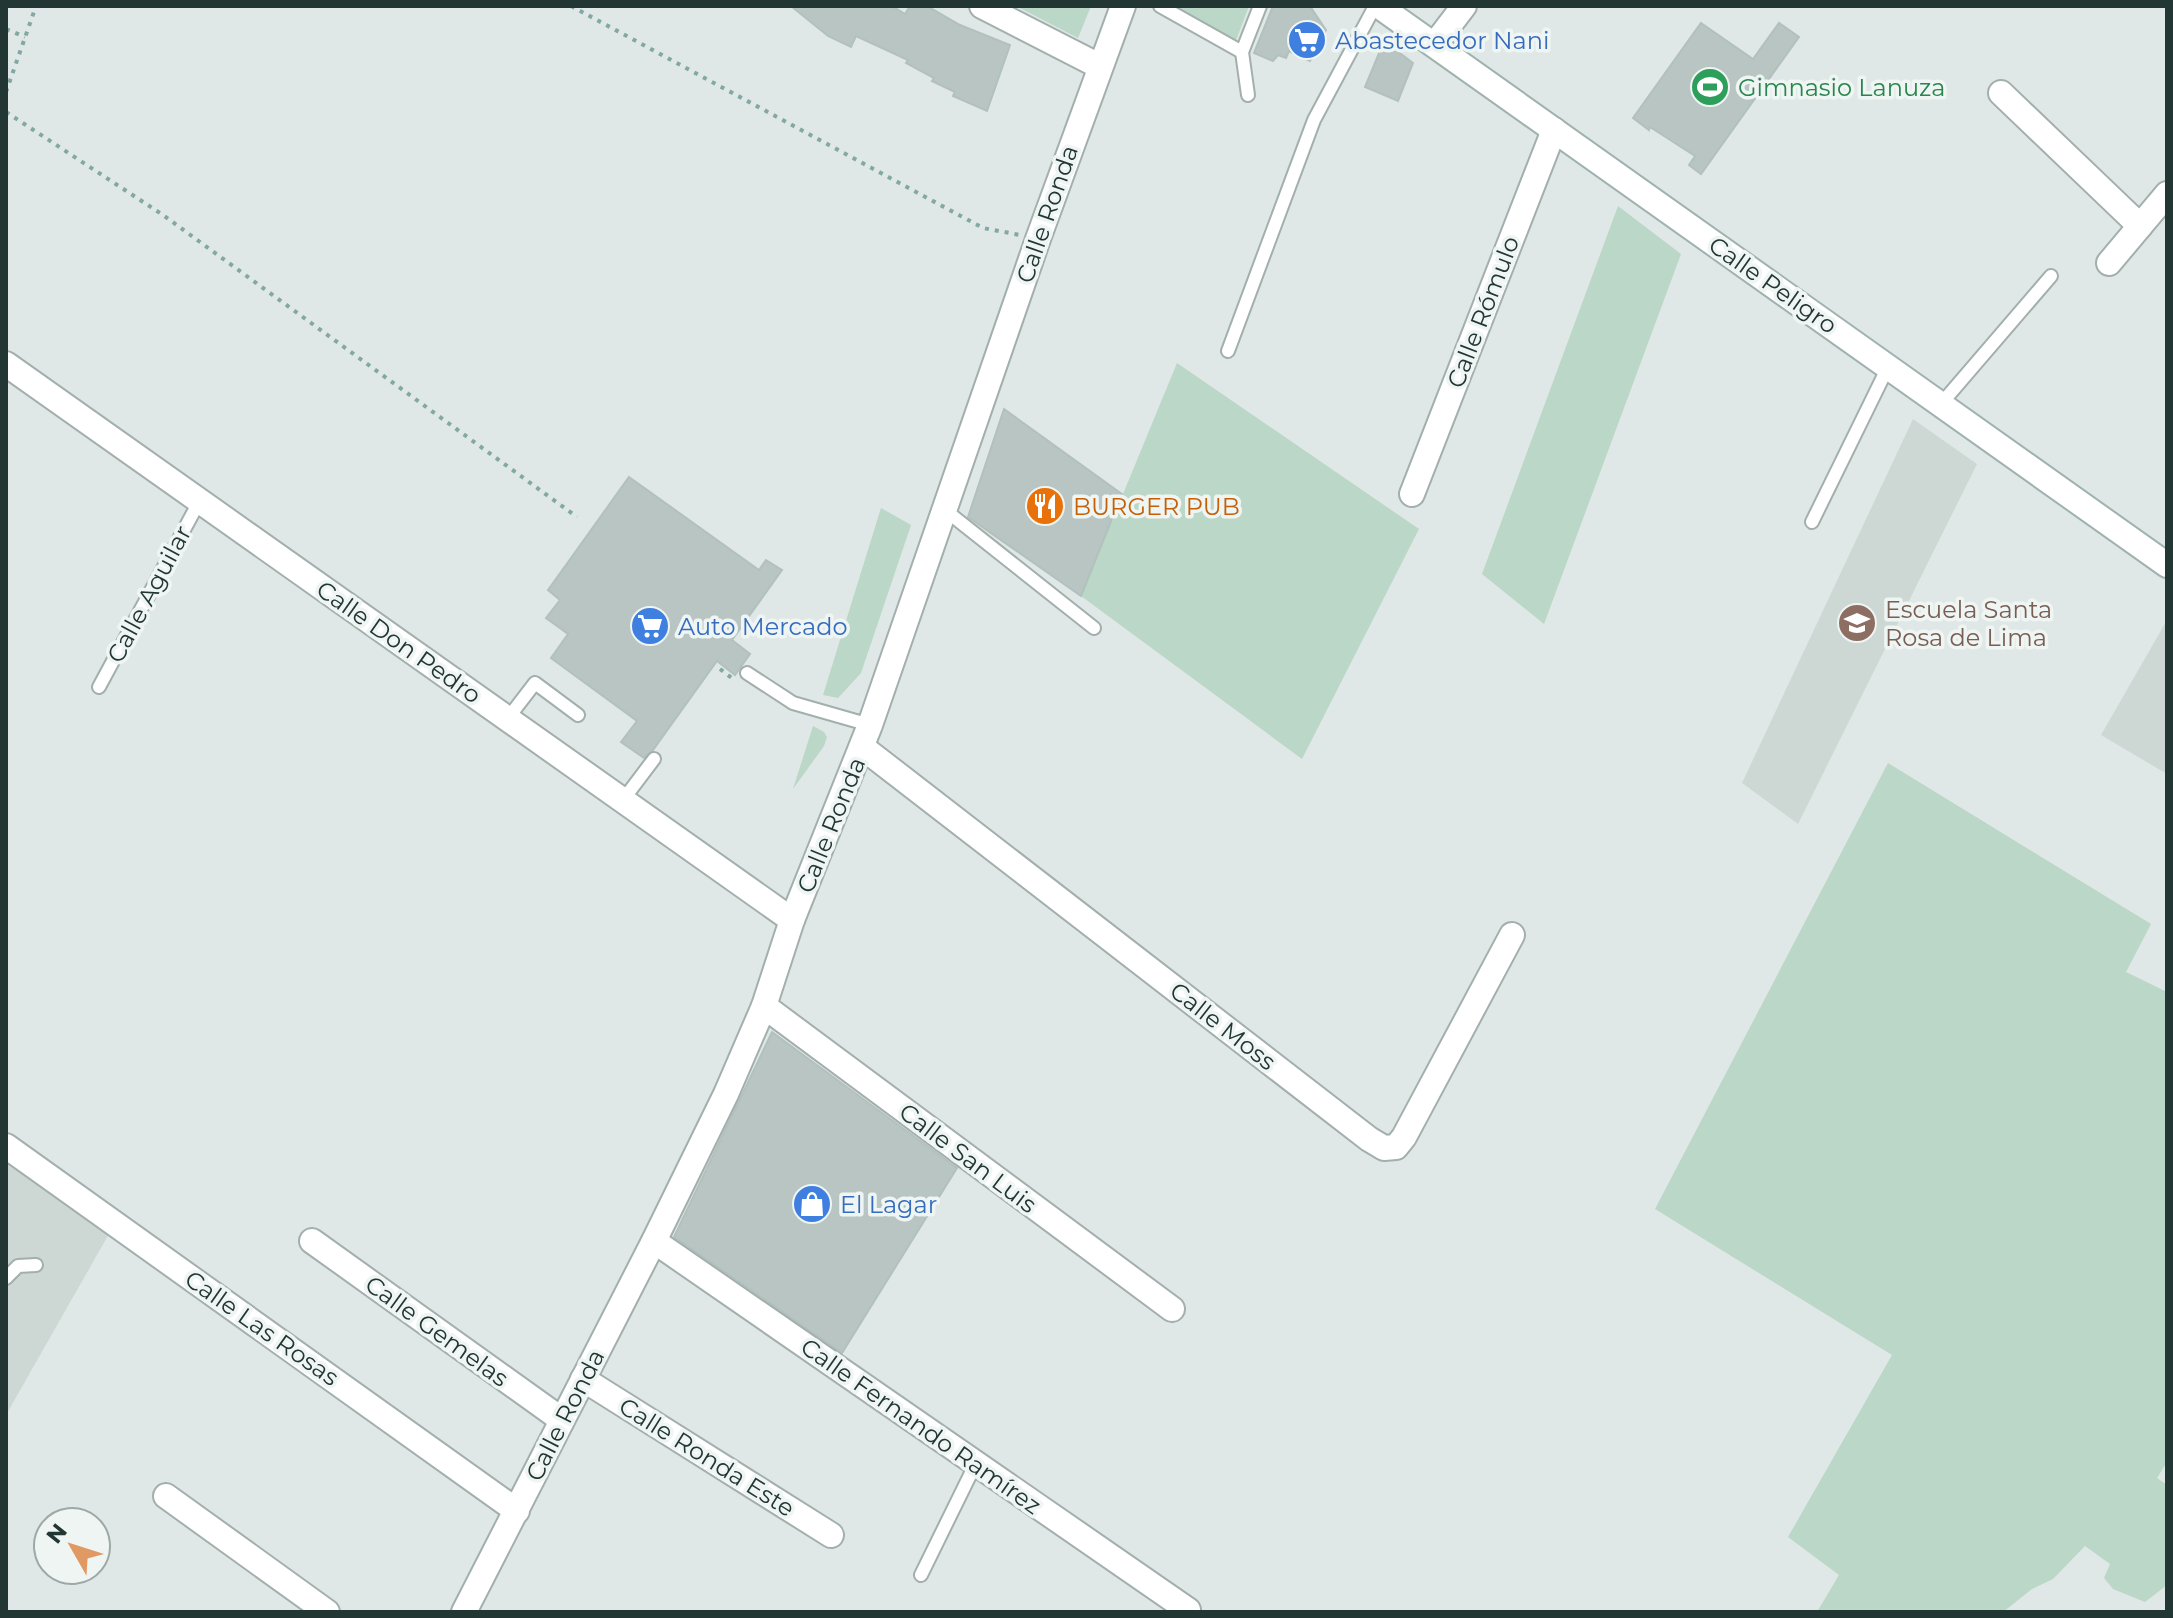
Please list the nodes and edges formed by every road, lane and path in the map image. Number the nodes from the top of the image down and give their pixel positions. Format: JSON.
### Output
{"nodes":[{"id":1,"x":36,"y":6,"type":"edge"},
{"id":2,"x":571,"y":6,"type":"edge"},
{"id":3,"x":982,"y":6,"type":"edge"},
{"id":4,"x":1123,"y":6,"type":"edge"},
{"id":5,"x":1160,"y":6,"type":"edge"},
{"id":6,"x":1260,"y":6,"type":"edge"},
{"id":7,"x":1377,"y":6,"type":"edge"},
{"id":8,"x":1464,"y":6,"type":"edge"},
{"id":9,"x":6,"y":29,"type":"edge"},
{"id":10,"x":25,"y":37,"type":"junction"},
{"id":11,"x":1435,"y":44,"type":"junction"},
{"id":12,"x":1242,"y":52,"type":"junction"},
{"id":13,"x":1099,"y":66,"type":"junction"},
{"id":14,"x":6,"y":92,"type":"edge"},
{"id":15,"x":2001,"y":93,"type":"dead end"},
{"id":16,"x":1248,"y":95,"type":"dead end"},
{"id":17,"x":6,"y":112,"type":"edge"},
{"id":18,"x":1554,"y":130,"type":"junction"},
{"id":19,"x":2167,"y":194,"type":"edge"},
{"id":20,"x":2140,"y":226,"type":"junction"},
{"id":21,"x":1038,"y":239,"type":"junction"},
{"id":22,"x":2109,"y":263,"type":"dead end"},
{"id":23,"x":2051,"y":276,"type":"dead end"},
{"id":24,"x":1228,"y":351,"type":"dead end"},
{"id":25,"x":6,"y":364,"type":"edge"},
{"id":26,"x":1888,"y":367,"type":"junction"},
{"id":27,"x":1941,"y":404,"type":"junction"},
{"id":28,"x":1412,"y":494,"type":"dead end"},
{"id":29,"x":199,"y":502,"type":"junction"},
{"id":30,"x":945,"y":510,"type":"junction"},
{"id":31,"x":577,"y":517,"type":"dead end"},
{"id":32,"x":1812,"y":522,"type":"dead end"},
{"id":33,"x":2167,"y":565,"type":"edge"},
{"id":34,"x":1094,"y":628,"type":"dead end"},
{"id":35,"x":747,"y":673,"type":"dead end"},
{"id":36,"x":99,"y":687,"type":"dead end"},
{"id":37,"x":578,"y":715,"type":"dead end"},
{"id":38,"x":508,"y":718,"type":"junction"},
{"id":39,"x":866,"y":736,"type":"junction"},
{"id":40,"x":654,"y":759,"type":"dead end"},
{"id":41,"x":623,"y":800,"type":"junction"},
{"id":42,"x":792,"y":920,"type":"junction"},
{"id":43,"x":1512,"y":935,"type":"dead end"},
{"id":44,"x":764,"y":1006,"type":"junction"},
{"id":45,"x":6,"y":1146,"type":"edge"},
{"id":46,"x":312,"y":1241,"type":"dead end"},
{"id":47,"x":654,"y":1241,"type":"junction"},
{"id":48,"x":36,"y":1265,"type":"dead end"},
{"id":49,"x":6,"y":1278,"type":"edge"},
{"id":50,"x":1172,"y":1309,"type":"dead end"},
{"id":51,"x":583,"y":1379,"type":"junction"},
{"id":52,"x":562,"y":1420,"type":"junction"},
{"id":53,"x":976,"y":1463,"type":"junction"},
{"id":54,"x":166,"y":1496,"type":"dead end"},
{"id":55,"x":517,"y":1511,"type":"junction"},
{"id":56,"x":831,"y":1535,"type":"dead end"},
{"id":57,"x":921,"y":1575,"type":"dead end"},
{"id":58,"x":1188,"y":1610,"type":"edge"},
{"id":59,"x":327,"y":1612,"type":"edge"},
{"id":60,"x":464,"y":1612,"type":"edge"}],
"edges":[{"from":1,"to":10,"type":"path"},
{"from":2,"to":21,"type":"path"},
{"from":3,"to":13,"type":"street"},
{"from":4,"to":13,"type":"street","name":"Calle Ronda"},
{"from":5,"to":12,"type":"lane"},
{"from":6,"to":12,"type":"lane"},
{"from":7,"to":11,"type":"street","name":"Calle Peligro"},
{"from":7,"to":24,"type":"lane"},
{"from":8,"to":11,"type":"street"},
{"from":9,"to":10,"type":"path"},
{"from":10,"to":14,"type":"path"},
{"from":11,"to":18,"type":"street","name":"Calle Peligro"},
{"from":12,"to":16,"type":"lane"},
{"from":13,"to":21,"type":"street","name":"Calle Ronda"},
{"from":15,"to":20,"type":"street"},
{"from":17,"to":31,"type":"path"},
{"from":18,"to":26,"type":"street","name":"Calle Peligro"},
{"from":18,"to":28,"type":"street","name":"Calle Rómulo"},
{"from":19,"to":20,"type":"street"},
{"from":20,"to":22,"type":"street"},
{"from":21,"to":30,"type":"street","name":"Calle Ronda"},
{"from":23,"to":27,"type":"lane"},
{"from":25,"to":29,"type":"street","name":"Calle Don Pedro"},
{"from":26,"to":27,"type":"street","name":"Calle Peligro"},
{"from":26,"to":32,"type":"lane"},
{"from":27,"to":33,"type":"street","name":"Calle Peligro"},
{"from":29,"to":36,"type":"lane","name":"Calle Aguilar"},
{"from":29,"to":38,"type":"street","name":"Calle Don Pedro"},
{"from":30,"to":34,"type":"lane"},
{"from":30,"to":39,"type":"street","name":"Calle Ronda"},
{"from":35,"to":39,"type":"lane"},
{"from":37,"to":38,"type":"lane"},
{"from":38,"to":41,"type":"street","name":"Calle Don Pedro"},
{"from":39,"to":42,"type":"street","name":"Calle Ronda"},
{"from":39,"to":43,"type":"street","name":"Calle Moss"},
{"from":40,"to":41,"type":"lane"},
{"from":41,"to":42,"type":"street","name":"Calle Don Pedro"},
{"from":42,"to":44,"type":"street","name":"Calle Ronda"},
{"from":44,"to":47,"type":"street","name":"Calle Ronda"},
{"from":44,"to":50,"type":"street","name":"Calle San Luis"},
{"from":45,"to":55,"type":"street","name":"Calle Las Rosas"},
{"from":46,"to":52,"type":"street","name":"Calle Gemelas"},
{"from":47,"to":51,"type":"street","name":"Calle Ronda"},
{"from":47,"to":53,"type":"street","name":"Calle Fernando Ramírez"},
{"from":48,"to":49,"type":"lane"},
{"from":51,"to":52,"type":"street","name":"Calle Ronda"},
{"from":51,"to":56,"type":"street","name":"Calle Ronda Este"},
{"from":52,"to":55,"type":"street","name":"Calle Ronda"},
{"from":53,"to":57,"type":"lane"},
{"from":53,"to":58,"type":"street","name":"Calle Fernando Ramírez"},
{"from":54,"to":59,"type":"street"},
{"from":55,"to":60,"type":"street","name":"Calle Ronda"}]}
